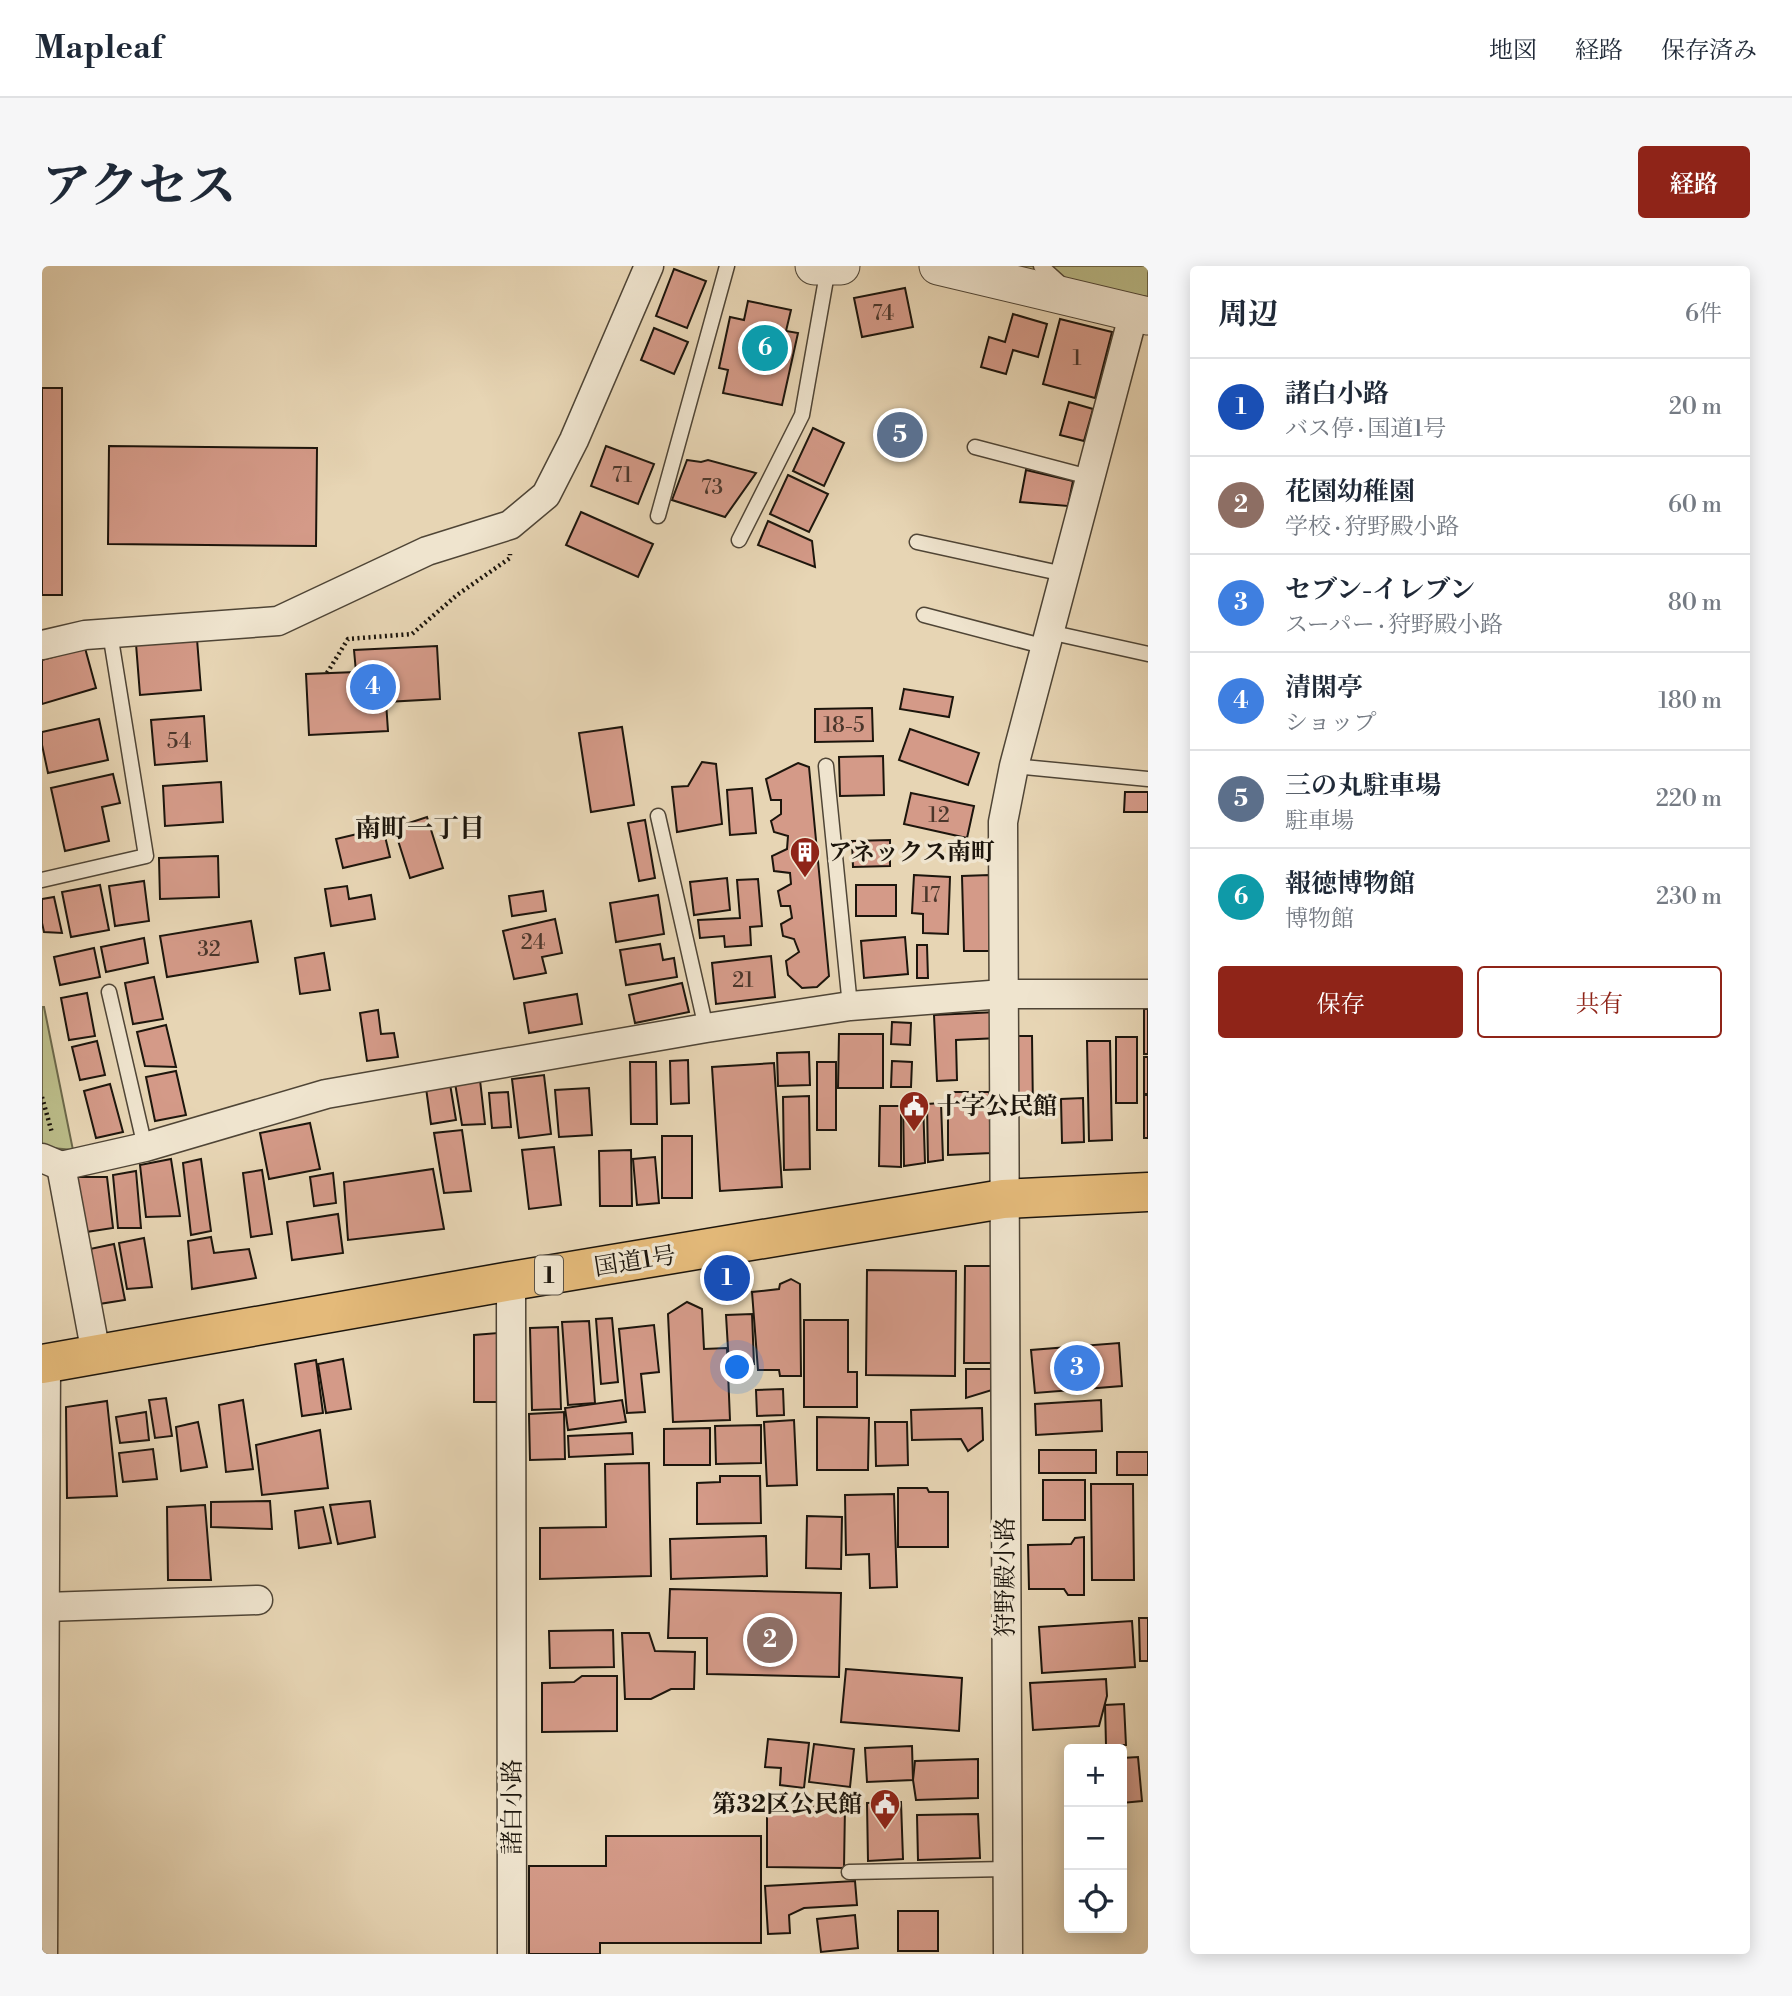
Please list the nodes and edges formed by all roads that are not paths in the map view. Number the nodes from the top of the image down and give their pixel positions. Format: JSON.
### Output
{"nodes":[{"id":1,"x":649,"y":266,"type":"edge"},
{"id":2,"x":727,"y":266,"type":"edge"},
{"id":3,"x":828,"y":266,"type":"edge"},
{"id":4,"x":938,"y":266,"type":"edge"},
{"id":5,"x":1041,"y":266,"type":"edge"},
{"id":6,"x":1077,"y":299,"type":"junction"},
{"id":7,"x":1141,"y":314,"type":"edge"},
{"id":8,"x":975,"y":447,"type":"dead end"},
{"id":9,"x":1089,"y":477,"type":"junction"},
{"id":10,"x":658,"y":516,"type":"dead end"},
{"id":11,"x":739,"y":540,"type":"dead end"},
{"id":12,"x":916,"y":542,"type":"dead end"},
{"id":13,"x":1064,"y":574,"type":"junction"},
{"id":14,"x":924,"y":615,"type":"dead end"},
{"id":15,"x":110,"y":633,"type":"junction"},
{"id":16,"x":1047,"y":640,"type":"junction"},
{"id":17,"x":42,"y":645,"type":"edge"},
{"id":18,"x":1148,"y":654,"type":"edge"},
{"id":19,"x":826,"y":766,"type":"dead end"},
{"id":20,"x":1014,"y":766,"type":"junction"},
{"id":21,"x":1148,"y":779,"type":"edge"},
{"id":22,"x":658,"y":816,"type":"dead end"},
{"id":23,"x":42,"y":880,"type":"edge"},
{"id":24,"x":109,"y":992,"type":"dead end"},
{"id":25,"x":1003,"y":994,"type":"junction"},
{"id":26,"x":1148,"y":994,"type":"edge"},
{"id":27,"x":849,"y":1006,"type":"junction"},
{"id":28,"x":706,"y":1028,"type":"junction"},
{"id":29,"x":145,"y":1147,"type":"junction"},
{"id":30,"x":52,"y":1162,"type":"edge"},
{"id":31,"x":1148,"y":1192,"type":"edge"},
{"id":32,"x":1003,"y":1199,"type":"junction"},
{"id":33,"x":511,"y":1281,"type":"junction"},
{"id":34,"x":96,"y":1354,"type":"junction"},
{"id":35,"x":44,"y":1364,"type":"edge"},
{"id":36,"x":258,"y":1600,"type":"dead end"},
{"id":37,"x":45,"y":1606,"type":"junction"},
{"id":38,"x":1007,"y":1870,"type":"junction"},
{"id":39,"x":849,"y":1872,"type":"dead end"},
{"id":40,"x":43,"y":1906,"type":"edge"},
{"id":41,"x":43,"y":1954,"type":"edge"},
{"id":42,"x":512,"y":1954,"type":"edge"},
{"id":43,"x":1008,"y":1954,"type":"edge"}],
"edges":[{"from":1,"to":15,"type":"street"},
{"from":2,"to":10,"type":"lane"},
{"from":3,"to":11,"type":"lane"},
{"from":4,"to":6,"type":"street"},
{"from":5,"to":6,"type":"lane"},
{"from":6,"to":7,"type":"street"},
{"from":7,"to":9,"type":"street","name":"狩野殿小路"},
{"from":8,"to":9,"type":"lane"},
{"from":9,"to":13,"type":"street","name":"狩野殿小路"},
{"from":12,"to":13,"type":"lane"},
{"from":13,"to":16,"type":"street","name":"狩野殿小路"},
{"from":14,"to":16,"type":"lane"},
{"from":15,"to":17,"type":"street"},
{"from":15,"to":23,"type":"lane"},
{"from":16,"to":18,"type":"lane"},
{"from":16,"to":20,"type":"street","name":"狩野殿小路"},
{"from":19,"to":27,"type":"lane"},
{"from":20,"to":21,"type":"lane"},
{"from":20,"to":25,"type":"street","name":"狩野殿小路"},
{"from":22,"to":28,"type":"lane"},
{"from":24,"to":29,"type":"lane"},
{"from":25,"to":26,"type":"street"},
{"from":25,"to":27,"type":"street"},
{"from":25,"to":32,"type":"street","name":"狩野殿小路"},
{"from":27,"to":28,"type":"street"},
{"from":28,"to":29,"type":"street"},
{"from":29,"to":30,"type":"street"},
{"from":30,"to":34,"type":"street"},
{"from":31,"to":32,"type":"highway","name":"国道1号","number":"1"},
{"from":32,"to":33,"type":"highway","name":"国道1号","number":"1"},
{"from":32,"to":38,"type":"street","name":"狩野殿小路"},
{"from":33,"to":34,"type":"highway","name":"国道1号","number":"1"},
{"from":33,"to":42,"type":"street","name":"諸白小路"},
{"from":34,"to":35,"type":"highway","name":"国道1号","number":"1"},
{"from":35,"to":37,"type":"street"},
{"from":36,"to":37,"type":"street"},
{"from":37,"to":40,"type":"street"},
{"from":38,"to":39,"type":"lane"},
{"from":38,"to":43,"type":"street","name":"狩野殿小路"},
{"from":40,"to":41,"type":"street"}]}
